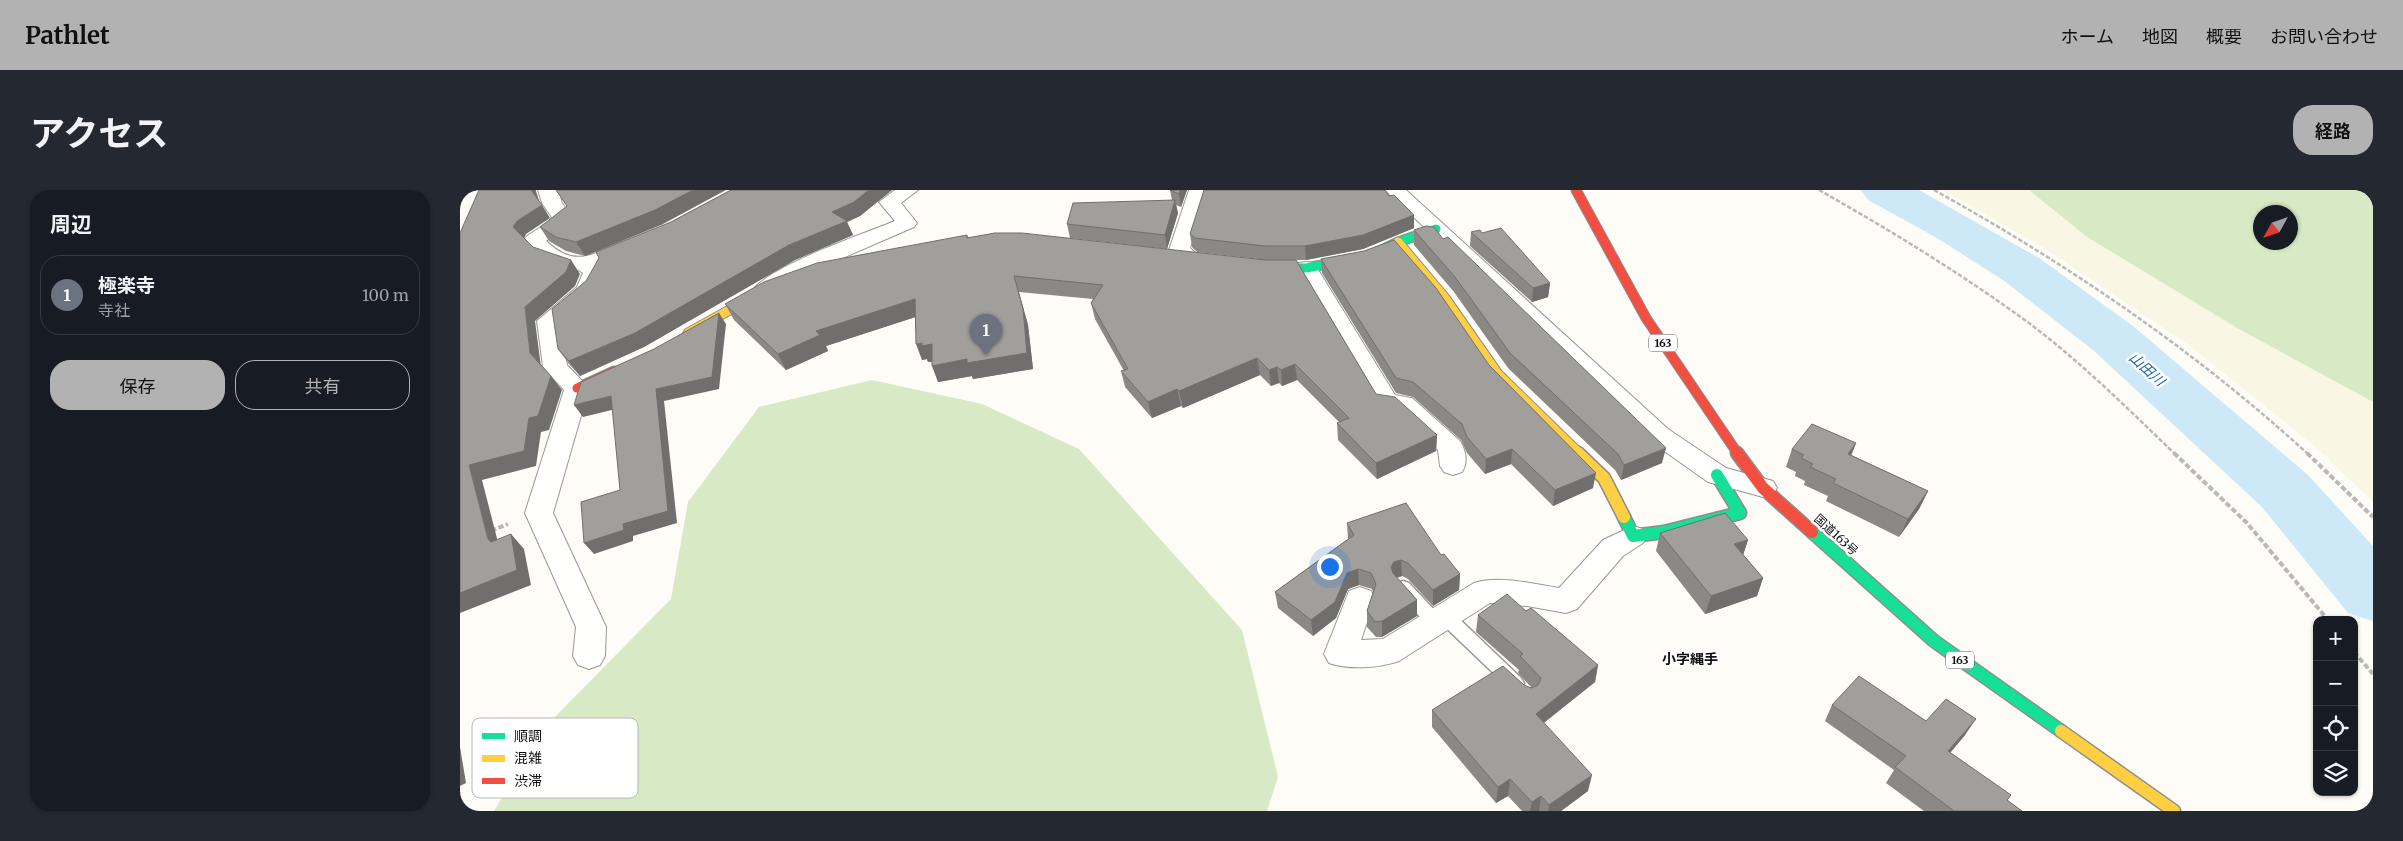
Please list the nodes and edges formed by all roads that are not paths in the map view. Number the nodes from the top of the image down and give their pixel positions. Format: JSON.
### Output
{"nodes":[{"id":1,"x":548,"y":190,"type":"edge"},
{"id":2,"x":908,"y":190,"type":"edge"},
{"id":3,"x":1199,"y":190,"type":"edge"},
{"id":4,"x":1394,"y":190,"type":"edge"},
{"id":5,"x":1576,"y":190,"type":"edge"},
{"id":6,"x":1436,"y":229,"type":"junction"},
{"id":7,"x":654,"y":237,"type":"edge"},
{"id":8,"x":1398,"y":242,"type":"junction"},
{"id":9,"x":1166,"y":257,"type":"edge"},
{"id":10,"x":1197,"y":261,"type":"joint"},
{"id":11,"x":587,"y":265,"type":"junction"},
{"id":12,"x":1249,"y":266,"type":"edge"},
{"id":13,"x":1306,"y":268,"type":"junction"},
{"id":14,"x":827,"y":270,"type":"edge"},
{"id":15,"x":763,"y":291,"type":"junction"},
{"id":16,"x":674,"y":341,"type":"edge"},
{"id":17,"x":628,"y":365,"type":"edge"},
{"id":18,"x":577,"y":388,"type":"junction"},
{"id":19,"x":1453,"y":466,"type":"dead end"},
{"id":20,"x":1717,"y":475,"type":"junction"},
{"id":21,"x":1763,"y":488,"type":"junction"},
{"id":22,"x":1633,"y":536,"type":"junction"},
{"id":23,"x":1401,"y":584,"type":"edge"},
{"id":24,"x":1360,"y":598,"type":"dead end"},
{"id":25,"x":1440,"y":619,"type":"junction"},
{"id":26,"x":589,"y":656,"type":"dead end"},
{"id":27,"x":1528,"y":696,"type":"edge"},
{"id":28,"x":2174,"y":811,"type":"edge"}],
"edges":[{"from":1,"to":11,"type":"street"},
{"from":2,"to":15,"type":"street"},
{"from":3,"to":10,"type":"street"},
{"from":4,"to":6,"type":"street"},
{"from":5,"to":21,"type":"main road","name":"国道163号","number":"163"},
{"from":6,"to":8,"type":"main road"},
{"from":6,"to":20,"type":"street"},
{"from":7,"to":11,"type":"street"},
{"from":8,"to":13,"type":"main road"},
{"from":8,"to":22,"type":"main road"},
{"from":9,"to":10,"type":"main road"},
{"from":11,"to":18,"type":"street"},
{"from":12,"to":13,"type":"main road"},
{"from":13,"to":19,"type":"street"},
{"from":14,"to":15,"type":"main road"},
{"from":15,"to":16,"type":"main road"},
{"from":17,"to":18,"type":"main road"},
{"from":18,"to":26,"type":"street"},
{"from":20,"to":21,"type":"street"},
{"from":20,"to":22,"type":"main road"},
{"from":21,"to":28,"type":"main road","name":"国道163号","number":"163"},
{"from":22,"to":25,"type":"street"},
{"from":23,"to":25,"type":"lane"},
{"from":24,"to":25,"type":"street"},
{"from":25,"to":27,"type":"lane"}]}
